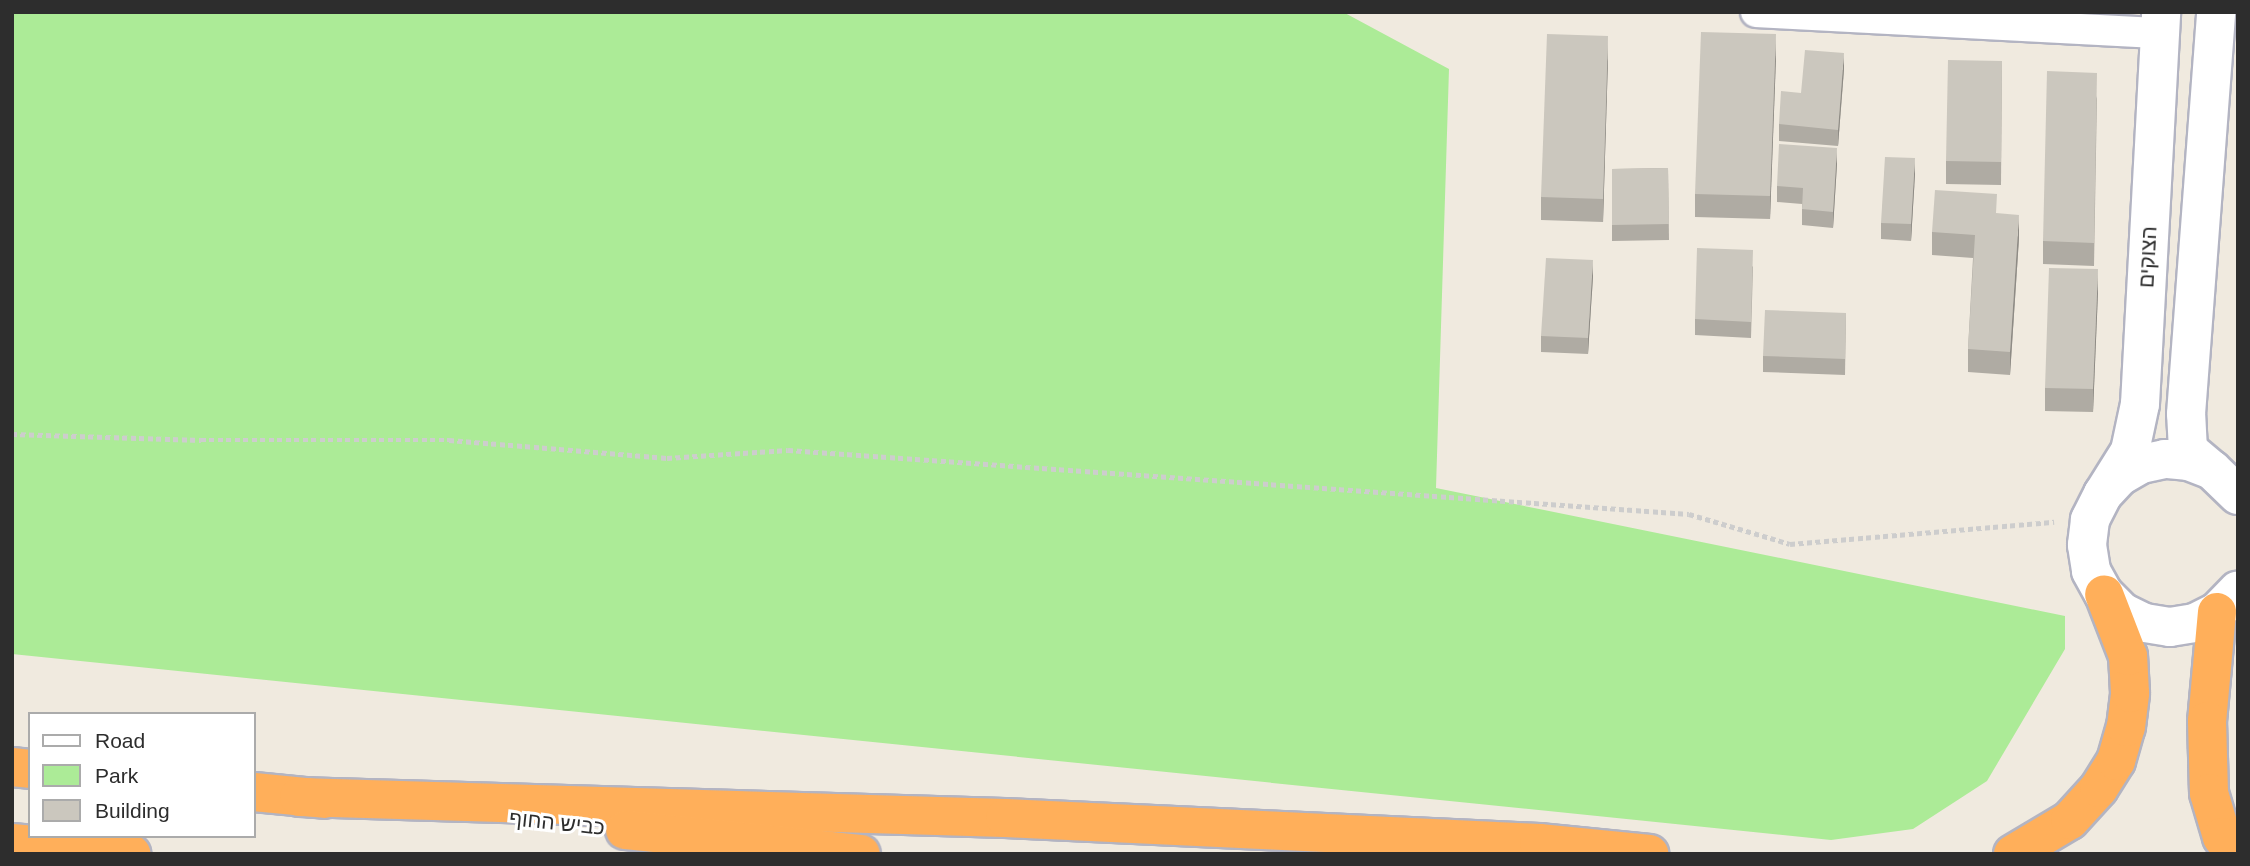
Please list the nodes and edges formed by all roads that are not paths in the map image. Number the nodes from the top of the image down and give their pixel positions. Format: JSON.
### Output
{"nodes":[{"id":1,"x":1756,"y":12,"type":"edge"},
{"id":2,"x":1838,"y":14,"type":"edge"},
{"id":3,"x":2161,"y":23,"type":"edge"},
{"id":4,"x":2223,"y":30,"type":"edge"},
{"id":5,"x":2225,"y":483,"type":"edge"},
{"id":6,"x":2096,"y":507,"type":"junction"},
{"id":7,"x":2104,"y":594,"type":"junction"},
{"id":8,"x":2227,"y":601,"type":"edge"},
{"id":9,"x":256,"y":792,"type":"edge"},
{"id":10,"x":299,"y":797,"type":"junction"},
{"id":11,"x":1005,"y":818,"type":"junction"},
{"id":12,"x":12,"y":843,"type":"edge"},
{"id":13,"x":131,"y":854,"type":"edge"},
{"id":14,"x":861,"y":854,"type":"edge"},
{"id":15,"x":1298,"y":854,"type":"edge"},
{"id":16,"x":1648,"y":854,"type":"edge"},
{"id":17,"x":2013,"y":854,"type":"edge"},
{"id":18,"x":2235,"y":854,"type":"edge"}],
"edges":[{"from":1,"to":2,"type":"street"},
{"from":2,"to":3,"type":"street"},
{"from":3,"to":6,"type":"street","name":"הצוקים"},
{"from":4,"to":5,"type":"street"},
{"from":5,"to":6,"type":"street"},
{"from":6,"to":7,"type":"street"},
{"from":7,"to":8,"type":"street"},
{"from":7,"to":17,"type":"highway"},
{"from":8,"to":18,"type":"highway"},
{"from":9,"to":10,"type":"highway","name":"כביש החוף"},
{"from":10,"to":11,"type":"highway"},
{"from":10,"to":14,"type":"highway","name":"כביש החוף"},
{"from":11,"to":15,"type":"highway"},
{"from":11,"to":16,"type":"highway"},
{"from":12,"to":13,"type":"highway"}]}
